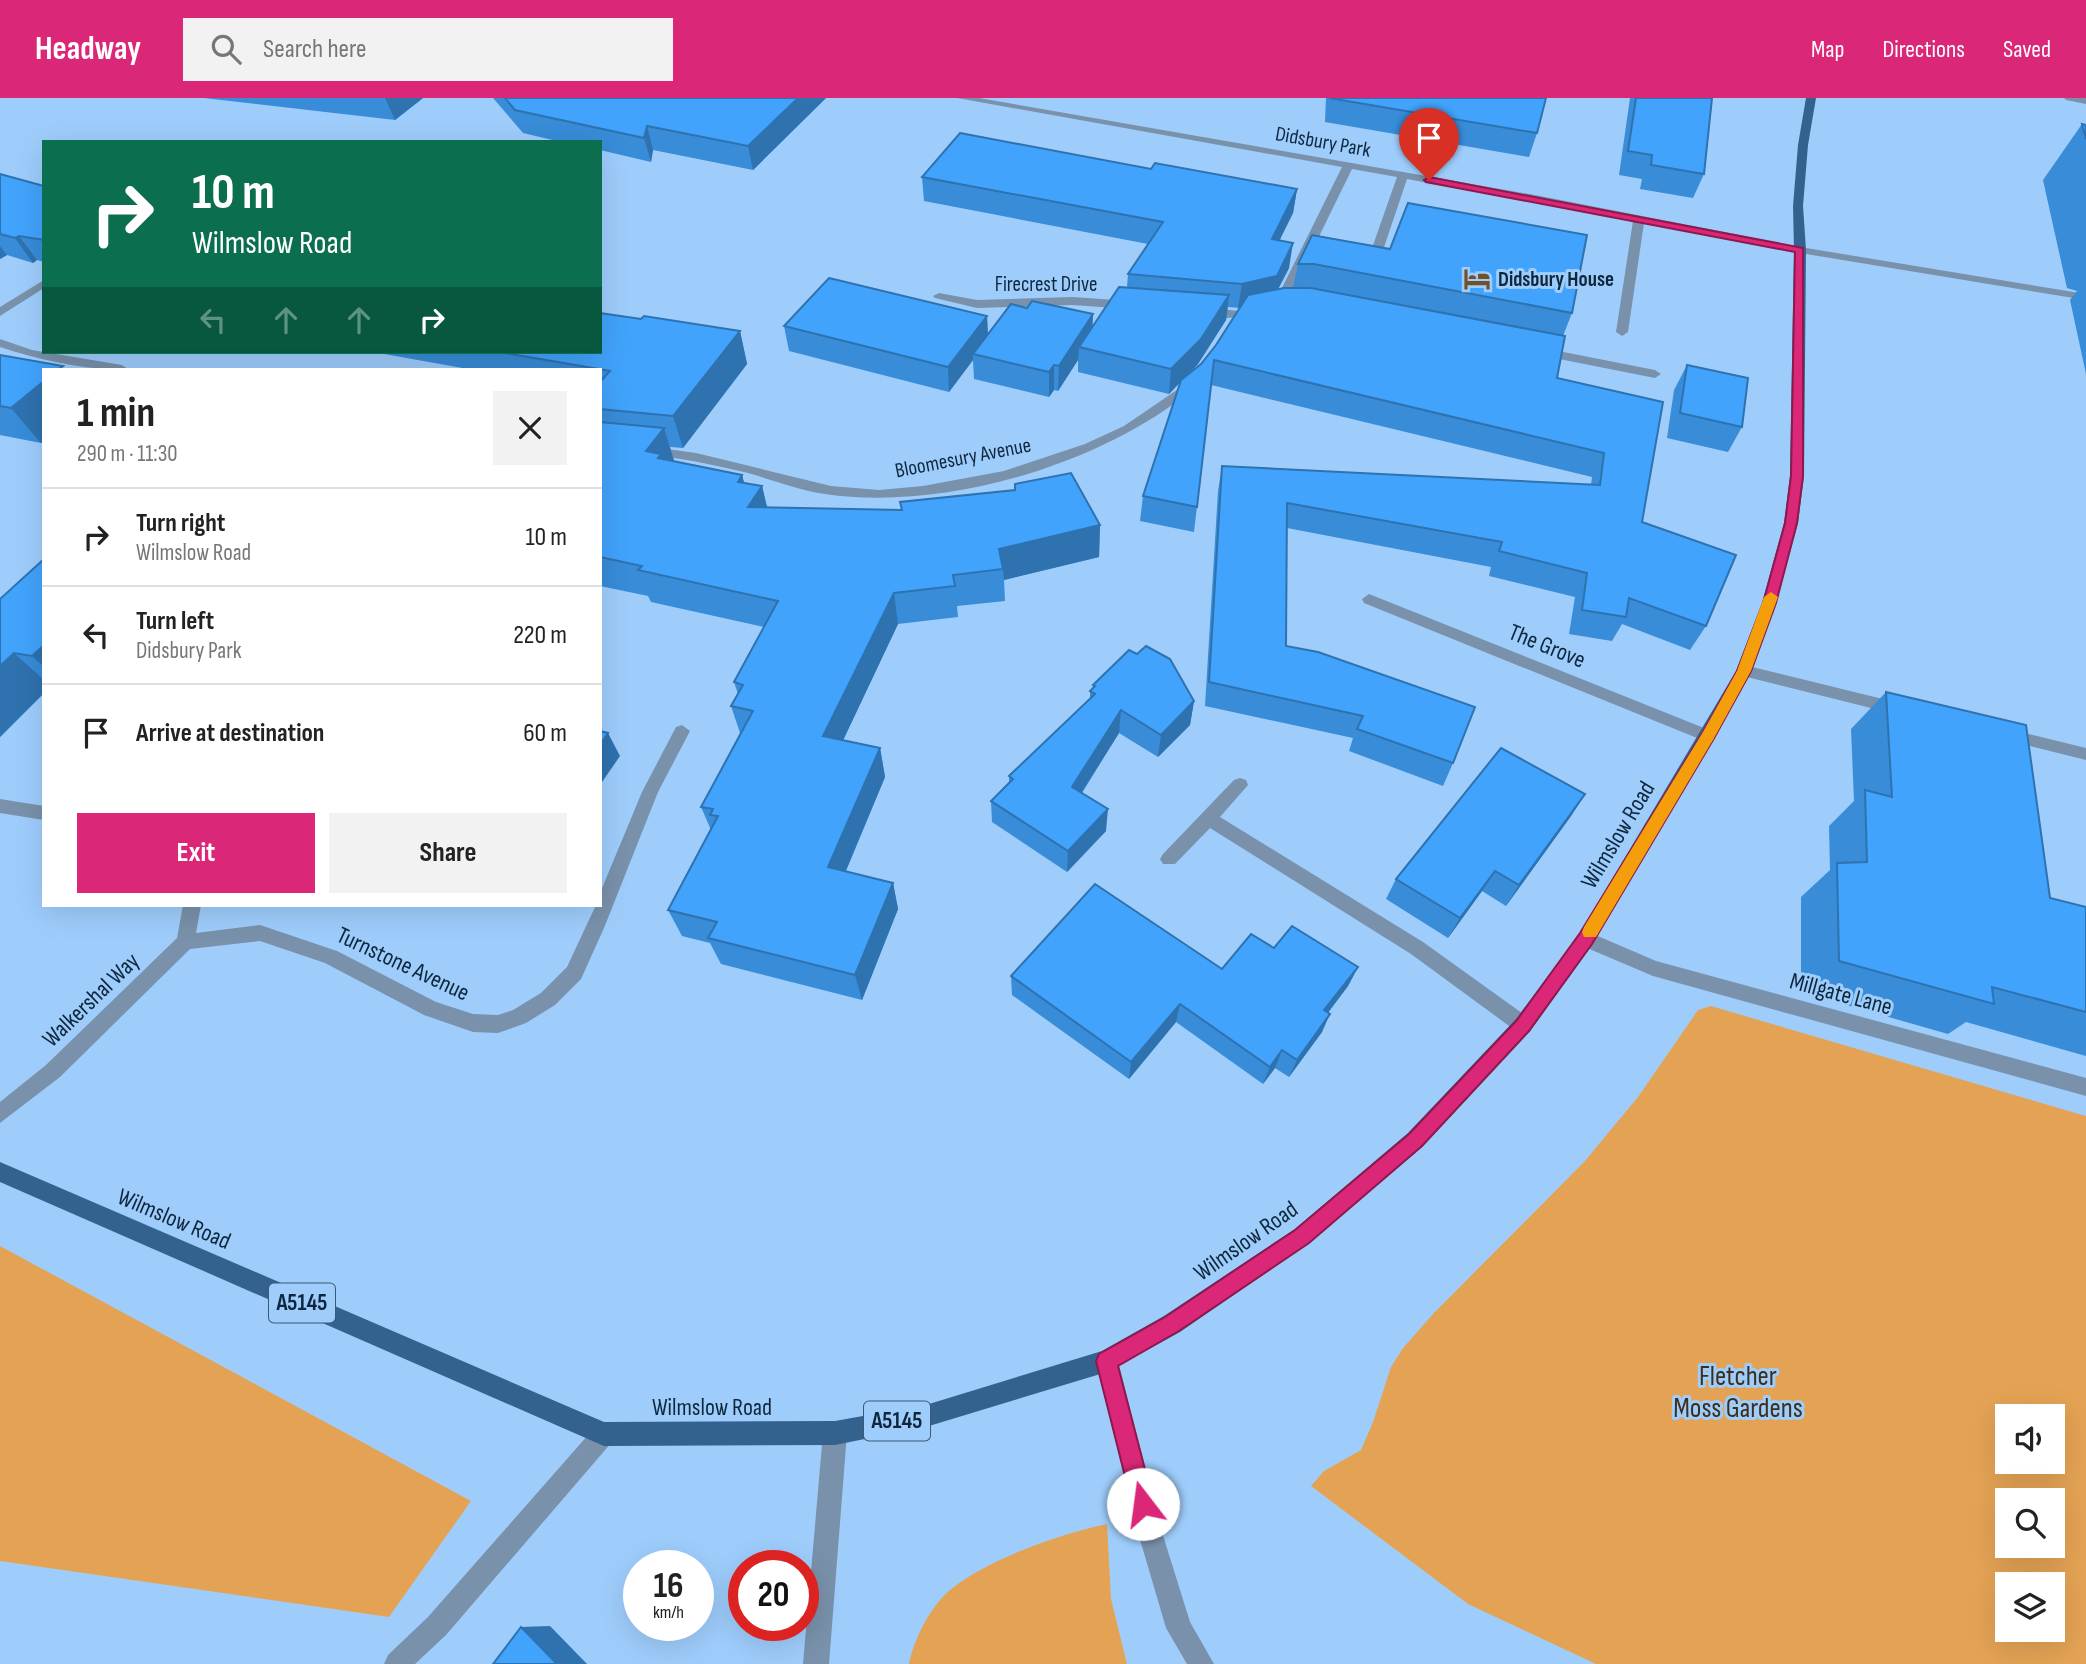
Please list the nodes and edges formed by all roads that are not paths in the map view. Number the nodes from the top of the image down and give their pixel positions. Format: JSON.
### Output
{"nodes":[{"id":1,"x":962,"y":98,"type":"edge"},
{"id":2,"x":1811,"y":98,"type":"edge"},
{"id":3,"x":2068,"y":98,"type":"edge"},
{"id":4,"x":2086,"y":101,"type":"edge"},
{"id":5,"x":1348,"y":166,"type":"junction"},
{"id":6,"x":1403,"y":175,"type":"junction"},
{"id":7,"x":1639,"y":218,"type":"junction"},
{"id":8,"x":1800,"y":250,"type":"junction"},
{"id":9,"x":1368,"y":277,"type":"edge"},
{"id":10,"x":42,"y":284,"type":"edge"},
{"id":11,"x":939,"y":296,"type":"dead end"},
{"id":12,"x":2086,"y":297,"type":"edge"},
{"id":13,"x":1145,"y":306,"type":"edge"},
{"id":14,"x":1279,"y":306,"type":"junction"},
{"id":15,"x":1292,"y":306,"type":"edge"},
{"id":16,"x":1191,"y":310,"type":"edge"},
{"id":17,"x":0,"y":312,"type":"edge"},
{"id":18,"x":1238,"y":315,"type":"junction"},
{"id":19,"x":1229,"y":332,"type":"edge"},
{"id":20,"x":1622,"y":332,"type":"dead end"},
{"id":21,"x":0,"y":342,"type":"edge"},
{"id":22,"x":1524,"y":348,"type":"edge"},
{"id":23,"x":116,"y":368,"type":"edge"},
{"id":24,"x":1201,"y":374,"type":"edge"},
{"id":25,"x":1655,"y":374,"type":"dead end"},
{"id":26,"x":602,"y":447,"type":"edge"},
{"id":27,"x":1369,"y":599,"type":"dead end"},
{"id":28,"x":1744,"y":671,"type":"junction"},
{"id":29,"x":1916,"y":713,"type":"edge"},
{"id":30,"x":682,"y":731,"type":"dead end"},
{"id":31,"x":1994,"y":732,"type":"edge"},
{"id":32,"x":1708,"y":736,"type":"junction"},
{"id":33,"x":2086,"y":754,"type":"edge"},
{"id":34,"x":1240,"y":785,"type":"dead end"},
{"id":35,"x":0,"y":806,"type":"edge"},
{"id":36,"x":42,"y":813,"type":"edge"},
{"id":37,"x":1208,"y":818,"type":"junction"},
{"id":38,"x":1169,"y":859,"type":"dead end"},
{"id":39,"x":192,"y":907,"type":"edge"},
{"id":40,"x":1586,"y":939,"type":"junction"},
{"id":41,"x":185,"y":942,"type":"junction"},
{"id":42,"x":1523,"y":1025,"type":"junction"},
{"id":43,"x":2086,"y":1087,"type":"edge"},
{"id":44,"x":0,"y":1114,"type":"edge"},
{"id":45,"x":0,"y":1172,"type":"edge"},
{"id":46,"x":1107,"y":1361,"type":"junction"},
{"id":47,"x":604,"y":1433,"type":"junction"},
{"id":48,"x":835,"y":1433,"type":"junction"},
{"id":49,"x":397,"y":1664,"type":"edge"},
{"id":50,"x":816,"y":1664,"type":"edge"},
{"id":51,"x":1201,"y":1664,"type":"edge"}],
"edges":[{"from":1,"to":5,"type":"street","name":"Didsbury Park"},
{"from":2,"to":8,"type":"main road","name":"Wilmslow Road","number":"A5145"},
{"from":3,"to":4,"type":"street"},
{"from":5,"to":6,"type":"street","name":"Didsbury Park"},
{"from":5,"to":14,"type":"street"},
{"from":6,"to":7,"type":"street","name":"Didsbury Park"},
{"from":6,"to":9,"type":"street"},
{"from":7,"to":8,"type":"street","name":"Didsbury Park"},
{"from":7,"to":20,"type":"street"},
{"from":8,"to":12,"type":"street","name":"Didsbury Park"},
{"from":8,"to":28,"type":"main road","name":"Wilmslow Road","number":"A5145"},
{"from":10,"to":17,"type":"street"},
{"from":11,"to":13,"type":"street","name":"Firecrest Drive"},
{"from":14,"to":15,"type":"street"},
{"from":14,"to":18,"type":"street"},
{"from":16,"to":18,"type":"street"},
{"from":18,"to":19,"type":"street"},
{"from":21,"to":23,"type":"street"},
{"from":22,"to":25,"type":"street"},
{"from":24,"to":26,"type":"street","name":"Bloomesury Avenue"},
{"from":27,"to":32,"type":"street","name":"The Grove"},
{"from":28,"to":29,"type":"street"},
{"from":28,"to":32,"type":"main road","name":"Wilmslow Road","number":"A5145"},
{"from":30,"to":41,"type":"street","name":"Turnstone Avenue"},
{"from":31,"to":33,"type":"street"},
{"from":32,"to":40,"type":"main road","name":"Wilmslow Road","number":"A5145"},
{"from":34,"to":37,"type":"street"},
{"from":35,"to":36,"type":"street"},
{"from":37,"to":38,"type":"street"},
{"from":37,"to":42,"type":"street"},
{"from":39,"to":41,"type":"street"},
{"from":40,"to":42,"type":"main road","name":"Wilmslow Road","number":"A5145"},
{"from":40,"to":43,"type":"street","name":"Millgate Lane"},
{"from":41,"to":44,"type":"street","name":"Walkershal Way"},
{"from":42,"to":46,"type":"main road","name":"Wilmslow Road","number":"A5145"},
{"from":45,"to":47,"type":"main road","name":"Wilmslow Road","number":"A5145"},
{"from":46,"to":48,"type":"main road","name":"Wilmslow Road","number":"A5145"},
{"from":46,"to":51,"type":"street"},
{"from":47,"to":48,"type":"main road","name":"Wilmslow Road","number":"A5145"},
{"from":47,"to":49,"type":"street"},
{"from":48,"to":50,"type":"street"}]}
